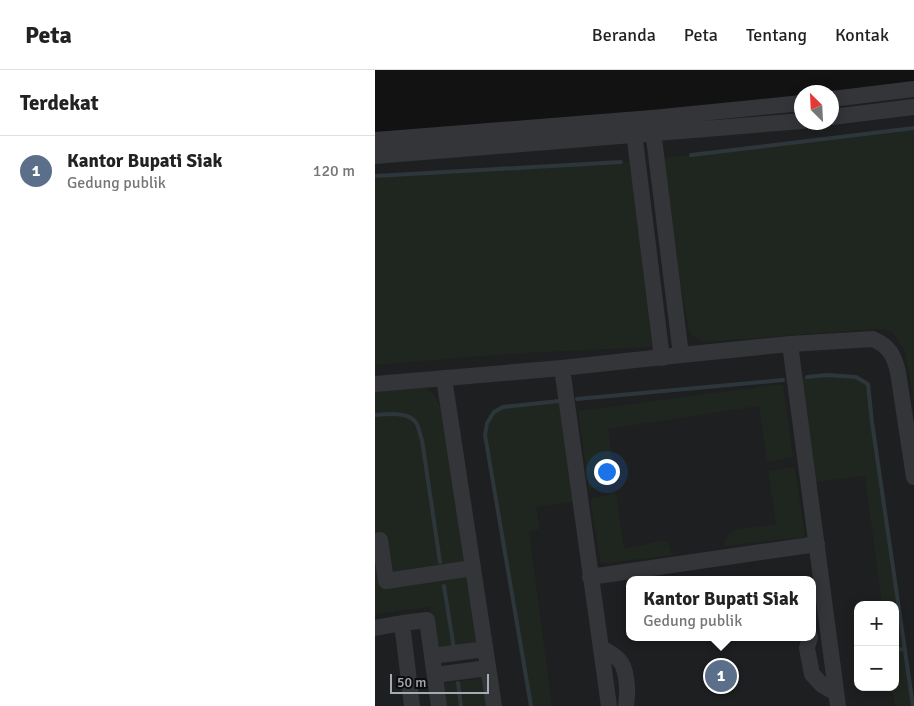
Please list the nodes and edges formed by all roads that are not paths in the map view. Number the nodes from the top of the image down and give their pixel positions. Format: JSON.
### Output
{"nodes":[{"id":1,"x":914,"y":89,"type":"edge"},
{"id":2,"x":839,"y":98,"type":"edge"},
{"id":3,"x":794,"y":104,"type":"edge"},
{"id":4,"x":914,"y":107,"type":"edge"},
{"id":5,"x":839,"y":117,"type":"edge"},
{"id":6,"x":632,"y":118,"type":"junction"},
{"id":7,"x":794,"y":121,"type":"edge"},
{"id":8,"x":653,"y":125,"type":"junction"},
{"id":9,"x":634,"y":135,"type":"junction"},
{"id":10,"x":375,"y":140,"type":"edge"},
{"id":11,"x":375,"y":156,"type":"edge"},
{"id":12,"x":790,"y":344,"type":"junction"},
{"id":13,"x":681,"y":355,"type":"junction"},
{"id":14,"x":662,"y":358,"type":"junction"},
{"id":15,"x":561,"y":368,"type":"junction"},
{"id":16,"x":444,"y":378,"type":"junction"},
{"id":17,"x":375,"y":384,"type":"edge"},
{"id":18,"x":914,"y":477,"type":"edge"},
{"id":19,"x":380,"y":540,"type":"dead end"},
{"id":20,"x":817,"y":544,"type":"junction"},
{"id":21,"x":473,"y":568,"type":"junction"},
{"id":22,"x":591,"y":577,"type":"junction"},
{"id":23,"x":826,"y":614,"type":"junction"},
{"id":24,"x":401,"y":623,"type":"junction"},
{"id":25,"x":375,"y":628,"type":"edge"},
{"id":26,"x":816,"y":628,"type":"edge"},
{"id":27,"x":809,"y":641,"type":"edge"},
{"id":28,"x":601,"y":648,"type":"junction"},
{"id":29,"x":485,"y":649,"type":"junction"},
{"id":30,"x":432,"y":656,"type":"junction"},
{"id":31,"x":488,"y":668,"type":"junction"},
{"id":32,"x":435,"y":675,"type":"junction"},
{"id":33,"x":837,"y":700,"type":"edge"},
{"id":34,"x":413,"y":706,"type":"edge"},
{"id":35,"x":439,"y":706,"type":"edge"},
{"id":36,"x":494,"y":706,"type":"edge"},
{"id":37,"x":609,"y":706,"type":"edge"},
{"id":38,"x":626,"y":706,"type":"edge"}],
"edges":[{"from":1,"to":2,"type":"street"},
{"from":3,"to":8,"type":"street"},
{"from":4,"to":5,"type":"street"},
{"from":6,"to":8,"type":"street"},
{"from":6,"to":9,"type":"street"},
{"from":6,"to":10,"type":"street"},
{"from":7,"to":8,"type":"street"},
{"from":8,"to":9,"type":"street"},
{"from":8,"to":13,"type":"street"},
{"from":9,"to":11,"type":"street"},
{"from":9,"to":14,"type":"street"},
{"from":12,"to":13,"type":"street"},
{"from":12,"to":18,"type":"street"},
{"from":12,"to":20,"type":"street"},
{"from":13,"to":14,"type":"street"},
{"from":14,"to":15,"type":"street"},
{"from":15,"to":16,"type":"street"},
{"from":15,"to":22,"type":"street"},
{"from":16,"to":17,"type":"street"},
{"from":16,"to":21,"type":"street"},
{"from":19,"to":21,"type":"street"},
{"from":20,"to":22,"type":"street"},
{"from":20,"to":23,"type":"street"},
{"from":21,"to":29,"type":"street"},
{"from":22,"to":28,"type":"street"},
{"from":23,"to":26,"type":"street"},
{"from":23,"to":33,"type":"street"},
{"from":24,"to":25,"type":"street"},
{"from":24,"to":30,"type":"street"},
{"from":24,"to":34,"type":"street"},
{"from":27,"to":33,"type":"street"},
{"from":28,"to":37,"type":"street"},
{"from":28,"to":38,"type":"street"},
{"from":29,"to":30,"type":"street"},
{"from":29,"to":31,"type":"street"},
{"from":30,"to":32,"type":"street"},
{"from":31,"to":32,"type":"street"},
{"from":31,"to":36,"type":"street"},
{"from":32,"to":35,"type":"street"}]}
